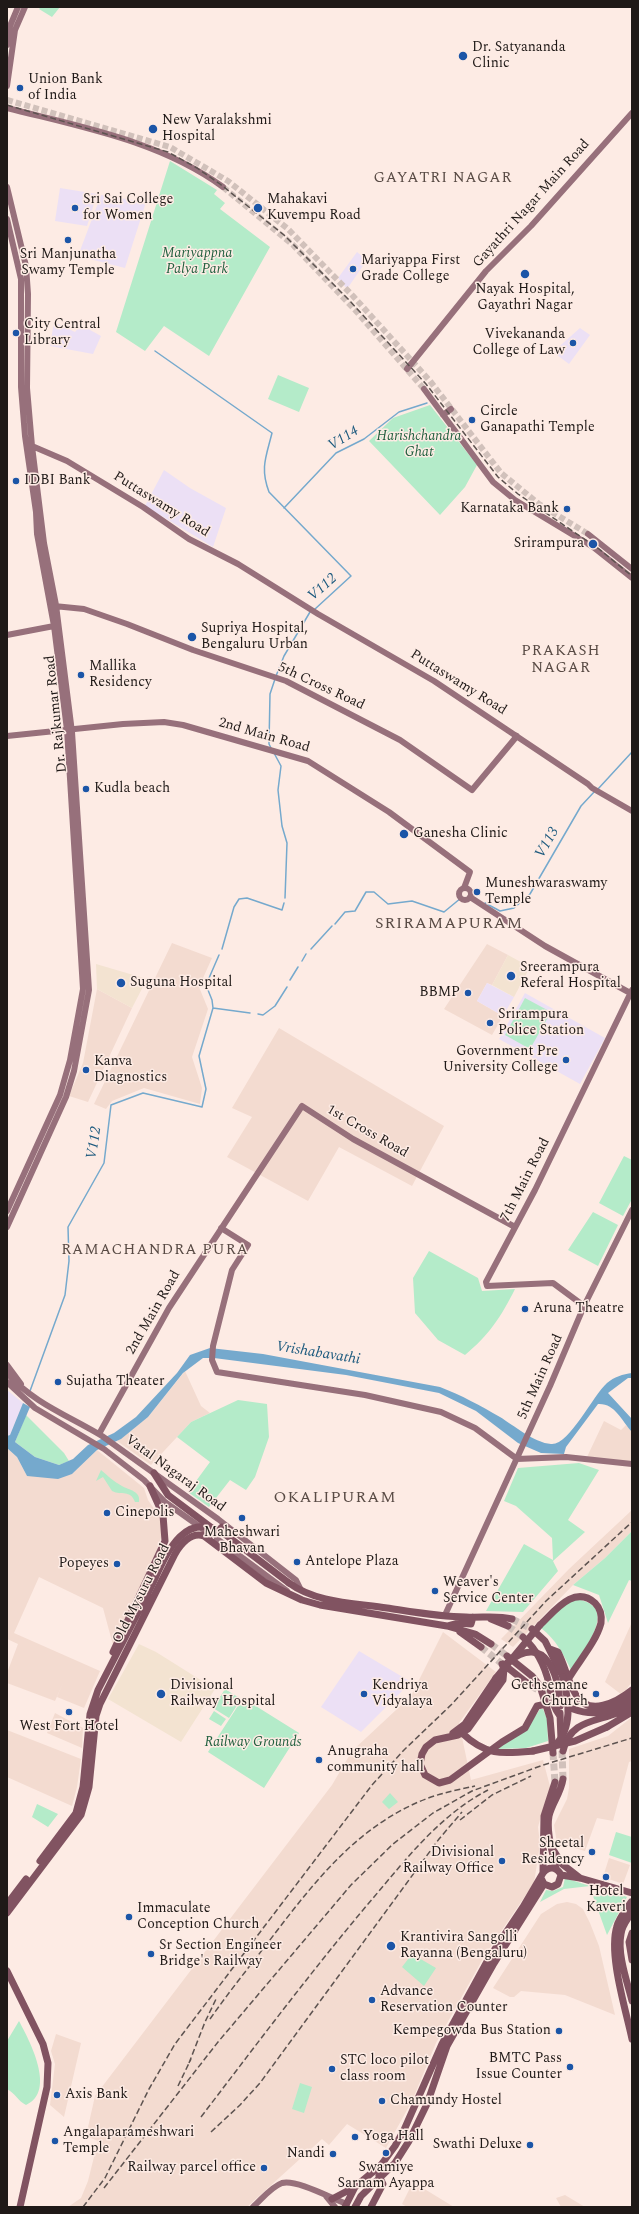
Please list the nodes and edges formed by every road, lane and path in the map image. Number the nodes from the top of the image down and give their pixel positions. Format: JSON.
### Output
{"nodes":[{"id":1,"x":18,"y":7,"type":"edge"},
{"id":2,"x":25,"y":7,"type":"edge"},
{"id":3,"x":7,"y":45,"type":"edge"},
{"id":4,"x":7,"y":86,"type":"edge"},
{"id":5,"x":7,"y":108,"type":"edge"},
{"id":6,"x":632,"y":113,"type":"edge"},
{"id":7,"x":223,"y":187,"type":"tunnel mouth"},
{"id":8,"x":7,"y":188,"type":"edge"},
{"id":9,"x":7,"y":219,"type":"edge"},
{"id":10,"x":407,"y":369,"type":"dead end"},
{"id":11,"x":424,"y":389,"type":"tunnel mouth"},
{"id":12,"x":451,"y":409,"type":"dead end"},
{"id":13,"x":443,"y":415,"type":"junction"},
{"id":14,"x":32,"y":446,"type":"junction"},
{"id":15,"x":588,"y":534,"type":"tunnel mouth"},
{"id":16,"x":632,"y":569,"type":"edge"},
{"id":17,"x":632,"y":578,"type":"edge"},
{"id":18,"x":53,"y":606,"type":"junction"},
{"id":19,"x":54,"y":626,"type":"junction"},
{"id":20,"x":7,"y":635,"type":"edge"},
{"id":21,"x":70,"y":731,"type":"junction"},
{"id":22,"x":7,"y":736,"type":"edge"},
{"id":23,"x":517,"y":736,"type":"junction"},
{"id":24,"x":632,"y":811,"type":"edge"},
{"id":25,"x":464,"y":888,"type":"junction"},
{"id":26,"x":470,"y":897,"type":"junction"},
{"id":27,"x":632,"y":993,"type":"edge"},
{"id":28,"x":302,"y":1106,"type":"joint"},
{"id":29,"x":7,"y":1210,"type":"edge"},
{"id":30,"x":632,"y":1210,"type":"edge"},
{"id":31,"x":7,"y":1227,"type":"edge"},
{"id":32,"x":515,"y":1227,"type":"junction"},
{"id":33,"x":221,"y":1228,"type":"junction"},
{"id":34,"x":584,"y":1306,"type":"junction"},
{"id":35,"x":7,"y":1364,"type":"edge"},
{"id":36,"x":7,"y":1373,"type":"edge"},
{"id":37,"x":7,"y":1383,"type":"edge"},
{"id":38,"x":26,"y":1390,"type":"junction"},
{"id":39,"x":100,"y":1435,"type":"junction"},
{"id":40,"x":517,"y":1459,"type":"junction"},
{"id":41,"x":632,"y":1464,"type":"edge"},
{"id":42,"x":154,"y":1473,"type":"junction"},
{"id":43,"x":150,"y":1486,"type":"junction"},
{"id":44,"x":202,"y":1532,"type":"junction"},
{"id":45,"x":234,"y":1532,"type":"junction"},
{"id":46,"x":213,"y":1540,"type":"junction"},
{"id":47,"x":301,"y":1590,"type":"junction"},
{"id":48,"x":445,"y":1615,"type":"junction"},
{"id":49,"x":473,"y":1617,"type":"junction"},
{"id":50,"x":510,"y":1622,"type":"tunnel mouth"},
{"id":51,"x":447,"y":1626,"type":"junction"},
{"id":52,"x":532,"y":1629,"type":"tunnel mouth"},
{"id":53,"x":523,"y":1637,"type":"tunnel mouth"},
{"id":54,"x":491,"y":1644,"type":"tunnel mouth"},
{"id":55,"x":481,"y":1647,"type":"tunnel mouth"},
{"id":56,"x":504,"y":1661,"type":"junction"},
{"id":57,"x":112,"y":1662,"type":"junction"},
{"id":58,"x":566,"y":1678,"type":"junction"},
{"id":59,"x":531,"y":1686,"type":"tunnel mouth"},
{"id":60,"x":632,"y":1690,"type":"edge"},
{"id":61,"x":632,"y":1698,"type":"edge"},
{"id":62,"x":546,"y":1704,"type":"junction"},
{"id":63,"x":632,"y":1705,"type":"edge"},
{"id":64,"x":573,"y":1709,"type":"tunnel mouth"},
{"id":65,"x":632,"y":1712,"type":"edge"},
{"id":66,"x":560,"y":1716,"type":"junction"},
{"id":67,"x":461,"y":1731,"type":"junction"},
{"id":68,"x":554,"y":1749,"type":"junction"},
{"id":69,"x":490,"y":1751,"type":"junction"},
{"id":70,"x":563,"y":1779,"type":"tunnel mouth"},
{"id":71,"x":555,"y":1782,"type":"tunnel mouth"},
{"id":72,"x":552,"y":1846,"type":"junction"},
{"id":73,"x":556,"y":1869,"type":"junction"},
{"id":74,"x":561,"y":1875,"type":"junction"},
{"id":75,"x":543,"y":1878,"type":"junction"},
{"id":76,"x":580,"y":1878,"type":"junction"},
{"id":77,"x":631,"y":1891,"type":"edge"},
{"id":78,"x":631,"y":1902,"type":"dead end"},
{"id":79,"x":7,"y":1904,"type":"edge"},
{"id":80,"x":632,"y":1912,"type":"edge"},
{"id":81,"x":7,"y":1913,"type":"edge"},
{"id":82,"x":632,"y":1933,"type":"edge"},
{"id":83,"x":632,"y":1960,"type":"edge"},
{"id":84,"x":7,"y":1971,"type":"edge"},
{"id":85,"x":7,"y":1976,"type":"edge"},
{"id":86,"x":632,"y":2001,"type":"edge"},
{"id":87,"x":632,"y":2039,"type":"edge"},
{"id":88,"x":374,"y":2171,"type":"junction"},
{"id":89,"x":381,"y":2178,"type":"junction"},
{"id":90,"x":355,"y":2187,"type":"junction"},
{"id":91,"x":329,"y":2198,"type":"junction"},
{"id":92,"x":350,"y":2206,"type":"edge"},
{"id":93,"x":19,"y":2207,"type":"edge"},
{"id":94,"x":253,"y":2207,"type":"edge"},
{"id":95,"x":335,"y":2207,"type":"edge"},
{"id":96,"x":371,"y":2207,"type":"edge"}],
"edges":[{"from":1,"to":3,"type":"main road"},
{"from":2,"to":4,"type":"main road"},
{"from":5,"to":7,"type":"main road"},
{"from":6,"to":10,"type":"main road","name":"Gayathri Nagar Main Road"},
{"from":8,"to":14,"type":"main road","name":"Dr. Rajkumar Road"},
{"from":9,"to":18,"type":"main road","name":"Dr. Rajkumar Road"},
{"from":11,"to":13,"type":"main road"},
{"from":12,"to":13,"type":"main road"},
{"from":13,"to":17,"type":"main road"},
{"from":14,"to":18,"type":"main road","name":"Dr. Rajkumar Road"},
{"from":14,"to":23,"type":"main road","name":"Puttaswamy Road"},
{"from":15,"to":16,"type":"main road"},
{"from":18,"to":19,"type":"main road","name":"Dr. Rajkumar Road"},
{"from":18,"to":21,"type":"main road","name":"Dr. Rajkumar Road"},
{"from":18,"to":23,"type":"main road","name":"5th Cross Road"},
{"from":19,"to":20,"type":"main road"},
{"from":19,"to":21,"type":"main road","name":"Dr. Rajkumar Road"},
{"from":21,"to":22,"type":"main road","name":"2nd Main Road"},
{"from":21,"to":25,"type":"main road","name":"2nd Main Road"},
{"from":21,"to":29,"type":"main road","name":"Dr. Rajkumar Road"},
{"from":21,"to":31,"type":"main road","name":"Dr. Rajkumar Road"},
{"from":23,"to":24,"type":"main road","name":"Puttaswamy Road"},
{"from":25,"to":26,"type":"main road"},
{"from":25,"to":26,"type":"main road"},
{"from":26,"to":27,"type":"main road"},
{"from":27,"to":32,"type":"main road","name":"7th Main Road"},
{"from":28,"to":32,"type":"main road","name":"1st Cross Road"},
{"from":28,"to":33,"type":"main road","name":"2nd Main Road"},
{"from":30,"to":34,"type":"main road","name":"5th Main Road"},
{"from":32,"to":34,"type":"main road","name":"7th Main Road"},
{"from":33,"to":39,"type":"main road","name":"2nd Main Road"},
{"from":33,"to":40,"type":"main road"},
{"from":34,"to":40,"type":"main road","name":"5th Main Road"},
{"from":35,"to":38,"type":"main road"},
{"from":36,"to":38,"type":"main road"},
{"from":37,"to":43,"type":"main road","name":"Vatal Nagaraj Road"},
{"from":38,"to":39,"type":"main road","name":"Vatal Nagaraj Road"},
{"from":39,"to":42,"type":"main road","name":"Vatal Nagaraj Road"},
{"from":40,"to":41,"type":"main road"},
{"from":40,"to":48,"type":"main road","name":"5th Main Road"},
{"from":42,"to":44,"type":"main road","name":"Old Mysuru Road"},
{"from":42,"to":45,"type":"main road","name":"Vatal Nagaraj Road"},
{"from":43,"to":44,"type":"main road","name":"Vatal Nagaraj Road"},
{"from":43,"to":57,"type":"main road"},
{"from":44,"to":46,"type":"main road"},
{"from":44,"to":81,"type":"main road","name":"Old Mysuru Road"},
{"from":45,"to":46,"type":"main road"},
{"from":45,"to":47,"type":"main road","name":"Vatal Nagaraj Road"},
{"from":46,"to":51,"type":"main road"},
{"from":47,"to":48,"type":"main road"},
{"from":47,"to":57,"type":"main road","bridge":true},
{"from":48,"to":49,"type":"main road"},
{"from":49,"to":50,"type":"main road"},
{"from":49,"to":51,"type":"main road"},
{"from":51,"to":54,"type":"main road"},
{"from":51,"to":55,"type":"main road"},
{"from":52,"to":58,"type":"main road"},
{"from":53,"to":66,"type":"main road"},
{"from":56,"to":58,"type":"main road","bridge":true},
{"from":56,"to":59,"type":"main road"},
{"from":56,"to":62,"type":"main road"},
{"from":56,"to":66,"type":"main road","bridge":true},
{"from":56,"to":67,"type":"main road","bridge":true},
{"from":57,"to":79,"type":"main road"},
{"from":58,"to":60,"type":"main road"},
{"from":58,"to":68,"type":"main road","bridge":true},
{"from":61,"to":64,"type":"main road"},
{"from":62,"to":68,"type":"main road"},
{"from":62,"to":69,"type":"main road"},
{"from":63,"to":66,"type":"main road"},
{"from":65,"to":68,"type":"main road","bridge":true},
{"from":67,"to":69,"type":"main road"},
{"from":67,"to":69,"type":"main road"},
{"from":68,"to":69,"type":"main road","bridge":true},
{"from":70,"to":72,"type":"main road"},
{"from":71,"to":75,"type":"main road"},
{"from":72,"to":73,"type":"main road"},
{"from":72,"to":76,"type":"main road"},
{"from":73,"to":74,"type":"main road"},
{"from":73,"to":75,"type":"main road"},
{"from":74,"to":75,"type":"main road"},
{"from":74,"to":76,"type":"main road"},
{"from":75,"to":88,"type":"main road"},
{"from":75,"to":89,"type":"main road"},
{"from":76,"to":77,"type":"main road"},
{"from":78,"to":87,"type":"main road"},
{"from":80,"to":86,"type":"main road"},
{"from":82,"to":83,"type":"main road"},
{"from":84,"to":93,"type":"main road"},
{"from":85,"to":93,"type":"main road"},
{"from":88,"to":89,"type":"main road"},
{"from":88,"to":90,"type":"main road"},
{"from":89,"to":92,"type":"main road"},
{"from":89,"to":96,"type":"main road"},
{"from":90,"to":91,"type":"main road"},
{"from":90,"to":92,"type":"main road"},
{"from":91,"to":92,"type":"main road"},
{"from":91,"to":94,"type":"main road"},
{"from":91,"to":95,"type":"main road"}]}
